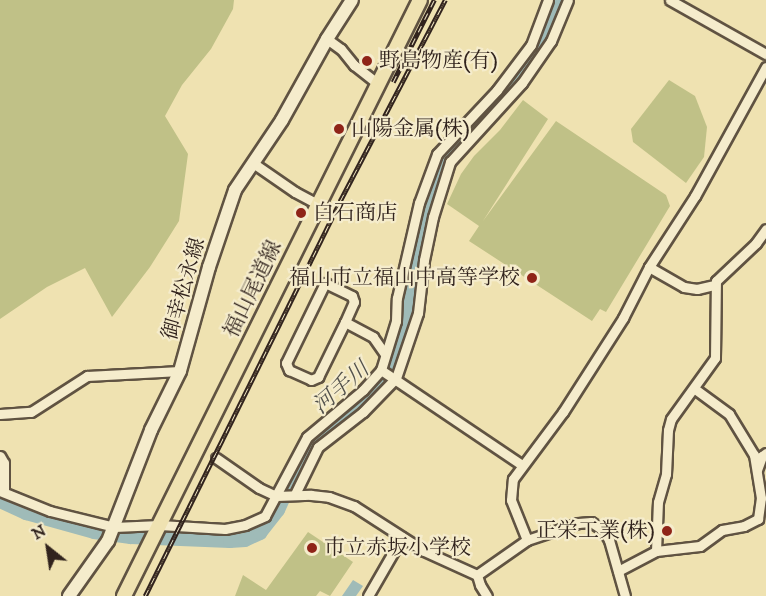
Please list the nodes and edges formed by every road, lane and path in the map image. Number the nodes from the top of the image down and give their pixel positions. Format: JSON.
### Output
{"nodes":[{"id":1,"x":352,"y":0,"type":"edge"},
{"id":2,"x":420,"y":0,"type":"edge"},
{"id":3,"x":548,"y":0,"type":"edge"},
{"id":4,"x":568,"y":0,"type":"edge"},
{"id":5,"x":670,"y":0,"type":"edge"},
{"id":6,"x":327,"y":39,"type":"junction"},
{"id":7,"x":766,"y":54,"type":"edge"},
{"id":8,"x":766,"y":67,"type":"edge"},
{"id":9,"x":378,"y":84,"type":"junction"},
{"id":10,"x":253,"y":163,"type":"junction"},
{"id":11,"x":318,"y":204,"type":"junction"},
{"id":12,"x":766,"y":229,"type":"edge"},
{"id":13,"x":649,"y":267,"type":"junction"},
{"id":14,"x":715,"y":285,"type":"junction"},
{"id":15,"x":345,"y":322,"type":"junction"},
{"id":16,"x":385,"y":354,"type":"junction"},
{"id":17,"x":382,"y":370,"type":"junction"},
{"id":18,"x":180,"y":371,"type":"junction"},
{"id":19,"x":394,"y":378,"type":"junction"},
{"id":20,"x":695,"y":389,"type":"junction"},
{"id":21,"x":0,"y":414,"type":"edge"},
{"id":22,"x":766,"y":453,"type":"edge"},
{"id":23,"x":0,"y":456,"type":"edge"},
{"id":24,"x":216,"y":458,"type":"dead end"},
{"id":25,"x":522,"y":465,"type":"junction"},
{"id":26,"x":758,"y":470,"type":"junction"},
{"id":27,"x":2,"y":492,"type":"edge"},
{"id":28,"x":293,"y":494,"type":"junction"},
{"id":29,"x":277,"y":496,"type":"junction"},
{"id":30,"x":112,"y":532,"type":"junction"},
{"id":31,"x":156,"y":533,"type":"junction"},
{"id":32,"x":402,"y":537,"type":"junction"},
{"id":33,"x":527,"y":540,"type":"junction"},
{"id":34,"x":656,"y":551,"type":"junction"},
{"id":35,"x":618,"y":571,"type":"junction"},
{"id":36,"x":477,"y":575,"type":"junction"},
{"id":37,"x":69,"y":596,"type":"edge"},
{"id":38,"x":124,"y":596,"type":"edge"},
{"id":39,"x":368,"y":596,"type":"edge"},
{"id":40,"x":487,"y":596,"type":"edge"},
{"id":41,"x":626,"y":596,"type":"edge"}],
"edges":[{"from":1,"to":6,"type":"main road","name":"御幸松永線"},
{"from":2,"to":9,"type":"main road","name":"福山尾道線"},
{"from":3,"to":16,"type":"street"},
{"from":4,"to":19,"type":"street"},
{"from":5,"to":7,"type":"street"},
{"from":6,"to":9,"type":"street"},
{"from":6,"to":10,"type":"main road","name":"御幸松永線"},
{"from":8,"to":13,"type":"street"},
{"from":9,"to":11,"type":"main road","name":"福山尾道線"},
{"from":10,"to":11,"type":"street"},
{"from":10,"to":18,"type":"main road","name":"御幸松永線"},
{"from":11,"to":31,"type":"main road","name":"福山尾道線"},
{"from":12,"to":14,"type":"street"},
{"from":13,"to":14,"type":"street"},
{"from":13,"to":25,"type":"street"},
{"from":14,"to":20,"type":"street"},
{"from":15,"to":15,"type":"street"},
{"from":15,"to":16,"type":"street"},
{"from":16,"to":17,"type":"street"},
{"from":17,"to":19,"type":"street"},
{"from":17,"to":29,"type":"street"},
{"from":18,"to":21,"type":"street"},
{"from":18,"to":30,"type":"main road","name":"御幸松永線"},
{"from":19,"to":25,"type":"street"},
{"from":19,"to":28,"type":"street"},
{"from":20,"to":26,"type":"street"},
{"from":20,"to":34,"type":"street"},
{"from":22,"to":26,"type":"street"},
{"from":23,"to":27,"type":"street"},
{"from":24,"to":29,"type":"street"},
{"from":25,"to":33,"type":"street"},
{"from":26,"to":34,"type":"street"},
{"from":27,"to":30,"type":"street"},
{"from":28,"to":29,"type":"street"},
{"from":28,"to":32,"type":"street"},
{"from":29,"to":31,"type":"street"},
{"from":30,"to":31,"type":"street"},
{"from":30,"to":37,"type":"main road","name":"御幸松永線"},
{"from":31,"to":38,"type":"main road","name":"福山尾道線"},
{"from":32,"to":36,"type":"street"},
{"from":32,"to":39,"type":"street"},
{"from":33,"to":35,"type":"street"},
{"from":33,"to":36,"type":"street"},
{"from":34,"to":35,"type":"street"},
{"from":35,"to":41,"type":"street"},
{"from":36,"to":40,"type":"street"}]}
